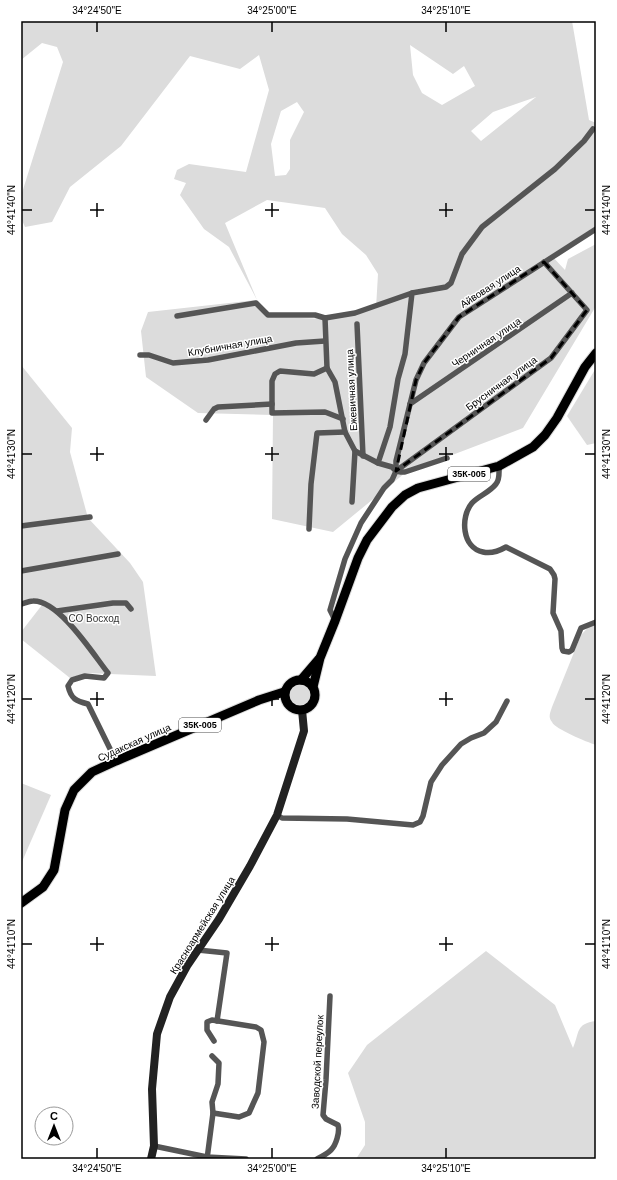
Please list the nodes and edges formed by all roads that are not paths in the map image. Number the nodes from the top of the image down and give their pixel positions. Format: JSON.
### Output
{"nodes":[{"id":1,"x":593,"y":129,"type":"dead end"},
{"id":2,"x":596,"y":229,"type":"edge"},
{"id":3,"x":544,"y":262,"type":"junction"},
{"id":4,"x":412,"y":293,"type":"junction"},
{"id":5,"x":572,"y":293,"type":"junction"},
{"id":6,"x":177,"y":316,"type":"dead end"},
{"id":7,"x":325,"y":318,"type":"junction"},
{"id":8,"x":357,"y":324,"type":"dead end"},
{"id":9,"x":325,"y":341,"type":"junction"},
{"id":10,"x":596,"y":353,"type":"edge"},
{"id":11,"x":140,"y":355,"type":"dead end"},
{"id":12,"x":326,"y":368,"type":"junction"},
{"id":13,"x":272,"y":404,"type":"junction"},
{"id":14,"x":410,"y":404,"type":"junction"},
{"id":15,"x":343,"y":419,"type":"junction"},
{"id":16,"x":206,"y":420,"type":"dead end"},
{"id":17,"x":345,"y":432,"type":"junction"},
{"id":18,"x":355,"y":451,"type":"junction"},
{"id":19,"x":362,"y":456,"type":"junction"},
{"id":20,"x":447,"y":458,"type":"dead end"},
{"id":21,"x":378,"y":463,"type":"junction"},
{"id":22,"x":499,"y":466,"type":"junction"},
{"id":23,"x":396,"y":470,"type":"junction"},
{"id":24,"x":352,"y":502,"type":"dead end"},
{"id":25,"x":90,"y":517,"type":"dead end"},
{"id":26,"x":21,"y":526,"type":"edge"},
{"id":27,"x":309,"y":529,"type":"dead end"},
{"id":28,"x":118,"y":554,"type":"dead end"},
{"id":29,"x":21,"y":571,"type":"edge"},
{"id":30,"x":21,"y":604,"type":"edge"},
{"id":31,"x":131,"y":609,"type":"dead end"},
{"id":32,"x":57,"y":611,"type":"junction"},
{"id":33,"x":335,"y":621,"type":"junction"},
{"id":34,"x":596,"y":622,"type":"edge"},
{"id":35,"x":320,"y":658,"type":"junction"},
{"id":36,"x":301,"y":680,"type":"junction"},
{"id":37,"x":313,"y":687,"type":"junction"},
{"id":38,"x":284,"y":692,"type":"junction"},
{"id":39,"x":507,"y":701,"type":"dead end"},
{"id":40,"x":302,"y":710,"type":"junction"},
{"id":41,"x":116,"y":761,"type":"junction"},
{"id":42,"x":277,"y":815,"type":"junction"},
{"id":43,"x":21,"y":903,"type":"edge"},
{"id":44,"x":198,"y":950,"type":"junction"},
{"id":45,"x":330,"y":996,"type":"dead end"},
{"id":46,"x":217,"y":1022,"type":"junction"},
{"id":47,"x":214,"y":1041,"type":"dead end"},
{"id":48,"x":212,"y":1056,"type":"dead end"},
{"id":49,"x":213,"y":1113,"type":"junction"},
{"id":50,"x":154,"y":1146,"type":"junction"},
{"id":51,"x":207,"y":1158,"type":"edge"},
{"id":52,"x":151,"y":1159,"type":"edge"},
{"id":53,"x":246,"y":1159,"type":"edge"},
{"id":54,"x":317,"y":1159,"type":"edge"}],
"edges":[{"from":1,"to":4,"type":"street"},
{"from":2,"to":3,"type":"street","name":"Айвовая улица"},
{"from":3,"to":5,"type":"street"},
{"from":3,"to":14,"type":"street","name":"Айвовая улица"},
{"from":4,"to":7,"type":"street"},
{"from":4,"to":21,"type":"street"},
{"from":5,"to":14,"type":"street","name":"Черничная улица"},
{"from":5,"to":23,"type":"street","name":"Брусничная улица"},
{"from":6,"to":7,"type":"street"},
{"from":7,"to":9,"type":"street"},
{"from":8,"to":19,"type":"street","name":"Ежевичная улица"},
{"from":9,"to":11,"type":"street","name":"Клубничная улица"},
{"from":9,"to":12,"type":"street"},
{"from":10,"to":22,"type":"main road","number":"35К-005"},
{"from":12,"to":13,"type":"street"},
{"from":12,"to":15,"type":"street"},
{"from":13,"to":15,"type":"street"},
{"from":13,"to":16,"type":"street"},
{"from":14,"to":23,"type":"street","name":"Айвовая улица"},
{"from":15,"to":17,"type":"street"},
{"from":17,"to":18,"type":"street"},
{"from":17,"to":27,"type":"street"},
{"from":18,"to":19,"type":"street"},
{"from":18,"to":24,"type":"street"},
{"from":19,"to":21,"type":"street"},
{"from":20,"to":23,"type":"street"},
{"from":21,"to":23,"type":"street"},
{"from":22,"to":33,"type":"main road","number":"35К-005"},
{"from":22,"to":34,"type":"street"},
{"from":23,"to":33,"type":"street"},
{"from":25,"to":26,"type":"street"},
{"from":28,"to":29,"type":"street"},
{"from":30,"to":32,"type":"street"},
{"from":31,"to":32,"type":"street"},
{"from":32,"to":41,"type":"street"},
{"from":33,"to":35,"type":"main road","number":"35К-005"},
{"from":35,"to":36,"type":"main road","number":"35К-005"},
{"from":35,"to":37,"type":"main road","number":"35К-005"},
{"from":36,"to":37,"type":"main road"},
{"from":36,"to":38,"type":"main road","number":"35К-005"},
{"from":37,"to":40,"type":"main road","number":"35К-005"},
{"from":38,"to":40,"type":"main road"},
{"from":38,"to":41,"type":"main road","name":"Судакская улица","number":"35К-005"},
{"from":39,"to":42,"type":"street"},
{"from":40,"to":42,"type":"main road","name":"Красноармейская улица"},
{"from":41,"to":43,"type":"main road","name":"Судакская улица","number":"35К-005"},
{"from":42,"to":44,"type":"main road","name":"Красноармейская улица"},
{"from":44,"to":46,"type":"street"},
{"from":44,"to":50,"type":"main road","name":"Красноармейская улица"},
{"from":45,"to":54,"type":"street","name":"Заводской переулок"},
{"from":46,"to":47,"type":"street"},
{"from":46,"to":49,"type":"street"},
{"from":48,"to":49,"type":"street"},
{"from":49,"to":51,"type":"street"},
{"from":50,"to":51,"type":"street"},
{"from":50,"to":52,"type":"main road","name":"Красноармейская улица"},
{"from":51,"to":53,"type":"street"}]}
